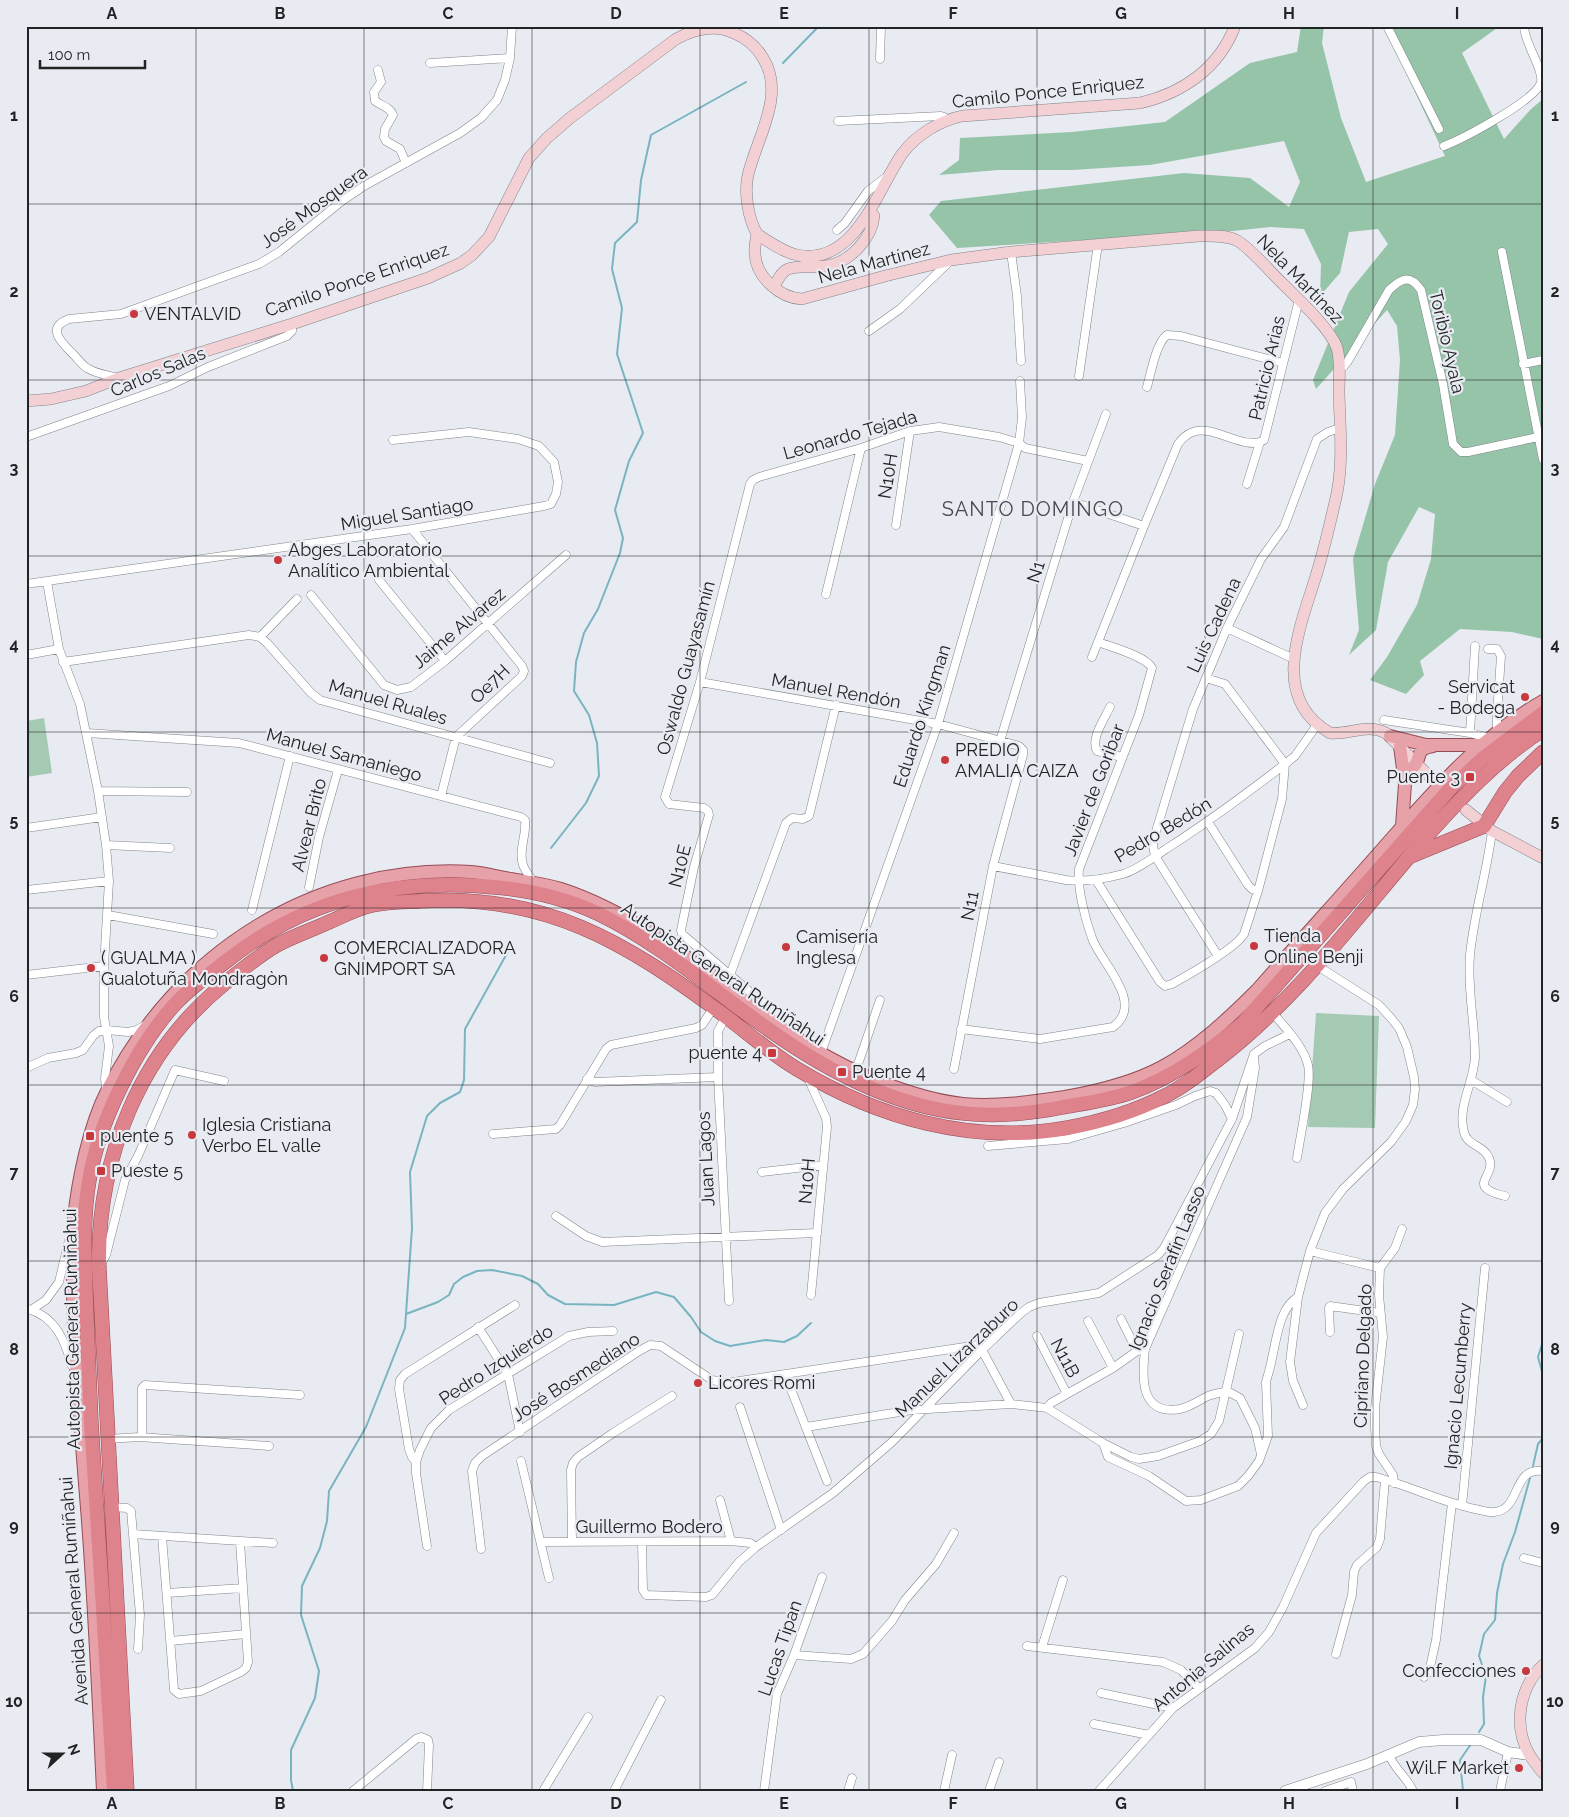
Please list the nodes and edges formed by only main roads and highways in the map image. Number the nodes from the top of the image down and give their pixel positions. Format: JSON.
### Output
{"nodes":[{"id":1,"x":1235,"y":26,"type":"edge"},
{"id":2,"x":870,"y":211,"type":"junction"},
{"id":3,"x":757,"y":234,"type":"junction"},
{"id":4,"x":774,"y":287,"type":"junction"},
{"id":5,"x":26,"y":401,"type":"edge"},
{"id":6,"x":1543,"y":701,"type":"edge"},
{"id":7,"x":1543,"y":713,"type":"edge"},
{"id":8,"x":1543,"y":730,"type":"edge"},
{"id":9,"x":1390,"y":736,"type":"junction"},
{"id":10,"x":1489,"y":739,"type":"junction"},
{"id":11,"x":1438,"y":745,"type":"junction"},
{"id":12,"x":1400,"y":746,"type":"junction"},
{"id":13,"x":1543,"y":752,"type":"edge"},
{"id":14,"x":1416,"y":764,"type":"junction"},
{"id":15,"x":1433,"y":780,"type":"dead end"},
{"id":16,"x":1405,"y":784,"type":"junction"},
{"id":17,"x":1466,"y":810,"type":"dead end"},
{"id":18,"x":1402,"y":826,"type":"junction"},
{"id":19,"x":1488,"y":829,"type":"junction"},
{"id":20,"x":1408,"y":858,"type":"junction"},
{"id":21,"x":1543,"y":858,"type":"edge"},
{"id":22,"x":1543,"y":1665,"type":"edge"},
{"id":23,"x":1543,"y":1773,"type":"edge"},
{"id":24,"x":103,"y":1791,"type":"edge"},
{"id":25,"x":114,"y":1791,"type":"edge"},
{"id":26,"x":127,"y":1791,"type":"edge"}],
"edges":[{"from":1,"to":2,"type":"main road","name":"Camilo Ponce Enrìquez"},
{"from":2,"to":3,"type":"main road","name":"Camilo Ponce Enrìquez"},
{"from":2,"to":4,"type":"main road"},
{"from":3,"to":4,"type":"main road","name":"Nela Martínez"},
{"from":3,"to":5,"type":"main road","name":"Camilo Ponce Enrìquez"},
{"from":4,"to":9,"type":"main road","name":"Nela Martínez"},
{"from":6,"to":10,"type":"main road","name":"Avenida General Rumiñahui"},
{"from":7,"to":25,"type":"highway","name":"Autopista General Rumiñahui"},
{"from":8,"to":20,"type":"highway","name":"Autopista General Rumiñahui"},
{"from":9,"to":11,"type":"main road"},
{"from":9,"to":12,"type":"main road"},
{"from":10,"to":11,"type":"main road"},
{"from":10,"to":18,"type":"main road","name":"Avenida General Rumiñahui"},
{"from":11,"to":14,"type":"main road"},
{"from":12,"to":14,"type":"main road"},
{"from":12,"to":16,"type":"main road"},
{"from":13,"to":19,"type":"highway"},
{"from":14,"to":15,"type":"main road"},
{"from":14,"to":16,"type":"main road"},
{"from":16,"to":18,"type":"main road"},
{"from":17,"to":19,"type":"main road"},
{"from":18,"to":24,"type":"main road","name":"Avenida General Rumiñahui"},
{"from":19,"to":20,"type":"highway"},
{"from":19,"to":21,"type":"main road"},
{"from":20,"to":26,"type":"highway","name":"Autopista General Rumiñahui"},
{"from":22,"to":23,"type":"main road"}]}
